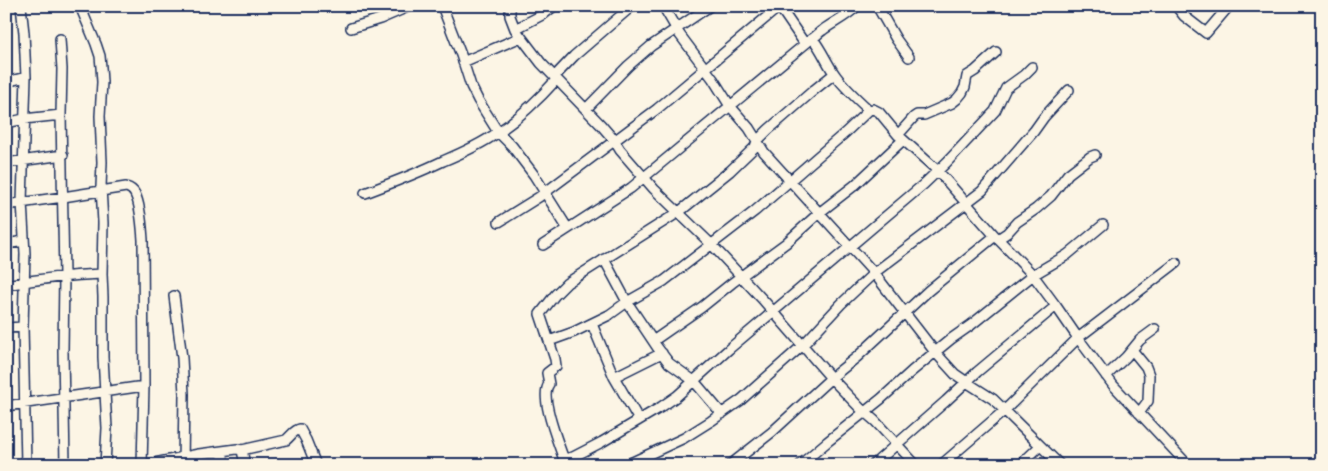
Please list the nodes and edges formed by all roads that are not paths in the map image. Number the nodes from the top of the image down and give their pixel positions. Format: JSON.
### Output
{"nodes":[{"id":1,"x":21,"y":6,"type":"edge"},
{"id":2,"x":80,"y":6,"type":"edge"},
{"id":3,"x":410,"y":6,"type":"edge"},
{"id":4,"x":442,"y":6,"type":"edge"},
{"id":5,"x":510,"y":6,"type":"edge"},
{"id":6,"x":554,"y":6,"type":"edge"},
{"id":7,"x":632,"y":6,"type":"edge"},
{"id":8,"x":663,"y":6,"type":"edge"},
{"id":9,"x":710,"y":6,"type":"edge"},
{"id":10,"x":780,"y":6,"type":"edge"},
{"id":11,"x":857,"y":6,"type":"edge"},
{"id":12,"x":876,"y":6,"type":"edge"},
{"id":13,"x":1176,"y":6,"type":"edge"},
{"id":14,"x":1229,"y":6,"type":"edge"},
{"id":15,"x":351,"y":28,"type":"dead end"},
{"id":16,"x":676,"y":28,"type":"junction"},
{"id":17,"x":515,"y":29,"type":"junction"},
{"id":18,"x":521,"y":37,"type":"junction"},
{"id":19,"x":60,"y":39,"type":"dead end"},
{"id":20,"x":809,"y":42,"type":"junction"},
{"id":21,"x":996,"y":52,"type":"dead end"},
{"id":22,"x":909,"y":56,"type":"dead end"},
{"id":23,"x":463,"y":62,"type":"junction"},
{"id":24,"x":1032,"y":67,"type":"dead end"},
{"id":25,"x":706,"y":69,"type":"junction"},
{"id":26,"x":834,"y":74,"type":"junction"},
{"id":27,"x":26,"y":76,"type":"junction"},
{"id":28,"x":556,"y":78,"type":"junction"},
{"id":29,"x":6,"y":82,"type":"edge"},
{"id":30,"x":1069,"y":90,"type":"dead end"},
{"id":31,"x":730,"y":106,"type":"junction"},
{"id":32,"x":586,"y":110,"type":"junction"},
{"id":33,"x":869,"y":110,"type":"junction"},
{"id":34,"x":61,"y":115,"type":"junction"},
{"id":35,"x":24,"y":119,"type":"junction"},
{"id":36,"x":6,"y":123,"type":"edge"},
{"id":37,"x":498,"y":132,"type":"junction"},
{"id":38,"x":900,"y":137,"type":"junction"},
{"id":39,"x":614,"y":140,"type":"junction"},
{"id":40,"x":757,"y":141,"type":"junction"},
{"id":41,"x":63,"y":155,"type":"junction"},
{"id":42,"x":1095,"y":155,"type":"dead end"},
{"id":43,"x":23,"y":160,"type":"junction"},
{"id":44,"x":6,"y":163,"type":"edge"},
{"id":45,"x":938,"y":171,"type":"junction"},
{"id":46,"x":645,"y":177,"type":"junction"},
{"id":47,"x":789,"y":180,"type":"junction"},
{"id":48,"x":102,"y":191,"type":"junction"},
{"id":49,"x":545,"y":192,"type":"junction"},
{"id":50,"x":365,"y":193,"type":"dead end"},
{"id":51,"x":63,"y":197,"type":"junction"},
{"id":52,"x":22,"y":202,"type":"junction"},
{"id":53,"x":966,"y":203,"type":"junction"},
{"id":54,"x":6,"y":205,"type":"edge"},
{"id":55,"x":679,"y":212,"type":"junction"},
{"id":56,"x":819,"y":213,"type":"junction"},
{"id":57,"x":499,"y":222,"type":"dead end"},
{"id":58,"x":1103,"y":225,"type":"dead end"},
{"id":59,"x":568,"y":229,"type":"junction"},
{"id":60,"x":997,"y":237,"type":"junction"},
{"id":61,"x":24,"y":241,"type":"junction"},
{"id":62,"x":6,"y":244,"type":"edge"},
{"id":63,"x":543,"y":245,"type":"dead end"},
{"id":64,"x":712,"y":245,"type":"junction"},
{"id":65,"x":850,"y":248,"type":"junction"},
{"id":66,"x":604,"y":259,"type":"junction"},
{"id":67,"x":1176,"y":263,"type":"dead end"},
{"id":68,"x":874,"y":273,"type":"junction"},
{"id":69,"x":102,"y":274,"type":"junction"},
{"id":70,"x":1033,"y":274,"type":"junction"},
{"id":71,"x":64,"y":276,"type":"junction"},
{"id":72,"x":741,"y":276,"type":"junction"},
{"id":73,"x":25,"y":281,"type":"junction"},
{"id":74,"x":6,"y":285,"type":"edge"},
{"id":75,"x":174,"y":296,"type":"dead end"},
{"id":76,"x":627,"y":302,"type":"junction"},
{"id":77,"x":1056,"y":306,"type":"junction"},
{"id":78,"x":774,"y":312,"type":"junction"},
{"id":79,"x":905,"y":312,"type":"junction"},
{"id":80,"x":592,"y":324,"type":"junction"},
{"id":81,"x":24,"y":327,"type":"junction"},
{"id":82,"x":6,"y":328,"type":"edge"},
{"id":83,"x":1155,"y":329,"type":"dead end"},
{"id":84,"x":1078,"y":338,"type":"junction"},
{"id":85,"x":549,"y":341,"type":"junction"},
{"id":86,"x":653,"y":341,"type":"junction"},
{"id":87,"x":803,"y":345,"type":"junction"},
{"id":88,"x":1132,"y":351,"type":"junction"},
{"id":89,"x":934,"y":352,"type":"junction"},
{"id":90,"x":662,"y":354,"type":"junction"},
{"id":91,"x":1106,"y":376,"type":"junction"},
{"id":92,"x":614,"y":377,"type":"junction"},
{"id":93,"x":831,"y":378,"type":"junction"},
{"id":94,"x":694,"y":381,"type":"junction"},
{"id":95,"x":966,"y":382,"type":"junction"},
{"id":96,"x":144,"y":386,"type":"junction"},
{"id":97,"x":105,"y":391,"type":"junction"},
{"id":98,"x":63,"y":398,"type":"junction"},
{"id":99,"x":24,"y":404,"type":"junction"},
{"id":100,"x":6,"y":406,"type":"edge"},
{"id":101,"x":1005,"y":410,"type":"junction"},
{"id":102,"x":864,"y":412,"type":"junction"},
{"id":103,"x":1139,"y":412,"type":"junction"},
{"id":104,"x":722,"y":414,"type":"junction"},
{"id":105,"x":639,"y":420,"type":"junction"},
{"id":106,"x":896,"y":444,"type":"junction"},
{"id":107,"x":1040,"y":446,"type":"junction"},
{"id":108,"x":242,"y":450,"type":"junction"},
{"id":109,"x":223,"y":451,"type":"junction"},
{"id":110,"x":183,"y":461,"type":"edge"},
{"id":111,"x":26,"y":465,"type":"edge"},
{"id":112,"x":65,"y":465,"type":"edge"},
{"id":113,"x":105,"y":465,"type":"edge"},
{"id":114,"x":144,"y":465,"type":"edge"},
{"id":115,"x":223,"y":465,"type":"edge"},
{"id":116,"x":245,"y":465,"type":"edge"},
{"id":117,"x":316,"y":465,"type":"edge"},
{"id":118,"x":626,"y":465,"type":"edge"},
{"id":119,"x":730,"y":465,"type":"edge"},
{"id":120,"x":800,"y":465,"type":"edge"},
{"id":121,"x":874,"y":465,"type":"edge"},
{"id":122,"x":916,"y":465,"type":"edge"},
{"id":123,"x":941,"y":465,"type":"edge"},
{"id":124,"x":1020,"y":465,"type":"edge"},
{"id":125,"x":1060,"y":465,"type":"edge"},
{"id":126,"x":1188,"y":465,"type":"edge"}],
"edges":[{"from":1,"to":27,"type":"street"},
{"from":2,"to":48,"type":"street"},
{"from":3,"to":15,"type":"street"},
{"from":4,"to":23,"type":"street"},
{"from":5,"to":17,"type":"street"},
{"from":6,"to":17,"type":"street"},
{"from":7,"to":28,"type":"street"},
{"from":8,"to":16,"type":"street"},
{"from":9,"to":16,"type":"street"},
{"from":10,"to":20,"type":"street"},
{"from":10,"to":25,"type":"street"},
{"from":11,"to":20,"type":"street"},
{"from":12,"to":22,"type":"street"},
{"from":13,"to":14,"type":"street"},
{"from":16,"to":25,"type":"street"},
{"from":16,"to":32,"type":"street"},
{"from":17,"to":18,"type":"street"},
{"from":18,"to":23,"type":"street"},
{"from":18,"to":28,"type":"street"},
{"from":19,"to":34,"type":"street"},
{"from":20,"to":26,"type":"street"},
{"from":20,"to":31,"type":"street"},
{"from":21,"to":38,"type":"street"},
{"from":23,"to":37,"type":"street"},
{"from":24,"to":45,"type":"street"},
{"from":25,"to":31,"type":"street"},
{"from":25,"to":39,"type":"street"},
{"from":26,"to":33,"type":"street"},
{"from":26,"to":40,"type":"street"},
{"from":27,"to":29,"type":"street"},
{"from":27,"to":35,"type":"street"},
{"from":28,"to":32,"type":"street"},
{"from":28,"to":37,"type":"street"},
{"from":30,"to":53,"type":"street"},
{"from":31,"to":40,"type":"street"},
{"from":31,"to":46,"type":"street"},
{"from":32,"to":39,"type":"street"},
{"from":33,"to":38,"type":"street"},
{"from":33,"to":47,"type":"street"},
{"from":34,"to":35,"type":"street"},
{"from":34,"to":41,"type":"street"},
{"from":35,"to":36,"type":"street"},
{"from":35,"to":43,"type":"street"},
{"from":37,"to":49,"type":"street"},
{"from":37,"to":50,"type":"street"},
{"from":38,"to":45,"type":"street"},
{"from":38,"to":56,"type":"street"},
{"from":39,"to":46,"type":"street"},
{"from":39,"to":49,"type":"street"},
{"from":40,"to":47,"type":"street"},
{"from":40,"to":55,"type":"street"},
{"from":41,"to":43,"type":"street"},
{"from":41,"to":51,"type":"street"},
{"from":42,"to":60,"type":"street"},
{"from":43,"to":44,"type":"street"},
{"from":43,"to":52,"type":"street"},
{"from":45,"to":53,"type":"street"},
{"from":45,"to":65,"type":"street"},
{"from":46,"to":55,"type":"street"},
{"from":46,"to":59,"type":"street"},
{"from":47,"to":56,"type":"street"},
{"from":47,"to":64,"type":"street"},
{"from":48,"to":51,"type":"street"},
{"from":48,"to":69,"type":"street"},
{"from":48,"to":96,"type":"street"},
{"from":49,"to":57,"type":"street"},
{"from":49,"to":59,"type":"street"},
{"from":51,"to":52,"type":"street"},
{"from":51,"to":71,"type":"street"},
{"from":52,"to":54,"type":"street"},
{"from":52,"to":61,"type":"street"},
{"from":53,"to":60,"type":"street"},
{"from":53,"to":68,"type":"street"},
{"from":55,"to":64,"type":"street"},
{"from":55,"to":66,"type":"street"},
{"from":56,"to":65,"type":"street"},
{"from":56,"to":72,"type":"street"},
{"from":58,"to":70,"type":"street"},
{"from":59,"to":63,"type":"street"},
{"from":60,"to":70,"type":"street"},
{"from":60,"to":79,"type":"street"},
{"from":61,"to":62,"type":"street"},
{"from":61,"to":73,"type":"street"},
{"from":64,"to":72,"type":"street"},
{"from":64,"to":76,"type":"street"},
{"from":65,"to":68,"type":"street"},
{"from":65,"to":78,"type":"street"},
{"from":66,"to":76,"type":"street"},
{"from":66,"to":85,"type":"street"},
{"from":67,"to":84,"type":"street"},
{"from":68,"to":79,"type":"street"},
{"from":68,"to":87,"type":"street"},
{"from":69,"to":71,"type":"street"},
{"from":69,"to":97,"type":"street"},
{"from":70,"to":77,"type":"street"},
{"from":70,"to":89,"type":"street"},
{"from":71,"to":73,"type":"street"},
{"from":71,"to":98,"type":"street"},
{"from":72,"to":78,"type":"street"},
{"from":72,"to":86,"type":"street"},
{"from":73,"to":74,"type":"street"},
{"from":73,"to":81,"type":"street"},
{"from":75,"to":110,"type":"street"},
{"from":76,"to":80,"type":"street"},
{"from":76,"to":86,"type":"street"},
{"from":77,"to":84,"type":"street"},
{"from":77,"to":95,"type":"street"},
{"from":78,"to":87,"type":"street"},
{"from":78,"to":94,"type":"street"},
{"from":79,"to":89,"type":"street"},
{"from":79,"to":93,"type":"street"},
{"from":80,"to":85,"type":"street"},
{"from":80,"to":92,"type":"street"},
{"from":81,"to":82,"type":"street"},
{"from":81,"to":99,"type":"street"},
{"from":83,"to":88,"type":"street"},
{"from":84,"to":91,"type":"street"},
{"from":84,"to":101,"type":"street"},
{"from":85,"to":105,"type":"street"},
{"from":86,"to":90,"type":"street"},
{"from":87,"to":93,"type":"street"},
{"from":87,"to":104,"type":"street"},
{"from":88,"to":91,"type":"street"},
{"from":88,"to":103,"type":"street"},
{"from":89,"to":95,"type":"street"},
{"from":89,"to":102,"type":"street"},
{"from":90,"to":92,"type":"street"},
{"from":90,"to":94,"type":"street"},
{"from":91,"to":103,"type":"street"},
{"from":92,"to":105,"type":"street"},
{"from":93,"to":102,"type":"street"},
{"from":93,"to":119,"type":"street"},
{"from":94,"to":104,"type":"street"},
{"from":94,"to":105,"type":"street"},
{"from":95,"to":101,"type":"street"},
{"from":95,"to":106,"type":"street"},
{"from":96,"to":97,"type":"street"},
{"from":96,"to":114,"type":"street"},
{"from":97,"to":98,"type":"street"},
{"from":97,"to":113,"type":"street"},
{"from":98,"to":99,"type":"street"},
{"from":98,"to":112,"type":"street"},
{"from":99,"to":100,"type":"street"},
{"from":99,"to":111,"type":"street"},
{"from":101,"to":107,"type":"street"},
{"from":101,"to":123,"type":"street"},
{"from":102,"to":106,"type":"street"},
{"from":102,"to":120,"type":"street"},
{"from":103,"to":126,"type":"street"},
{"from":104,"to":118,"type":"street"},
{"from":106,"to":121,"type":"street"},
{"from":106,"to":122,"type":"street"},
{"from":107,"to":124,"type":"street"},
{"from":107,"to":125,"type":"street"},
{"from":108,"to":109,"type":"street"},
{"from":108,"to":116,"type":"street"},
{"from":108,"to":117,"type":"street"},
{"from":109,"to":110,"type":"street"},
{"from":109,"to":115,"type":"street"},
{"from":110,"to":114,"type":"street"}]}
